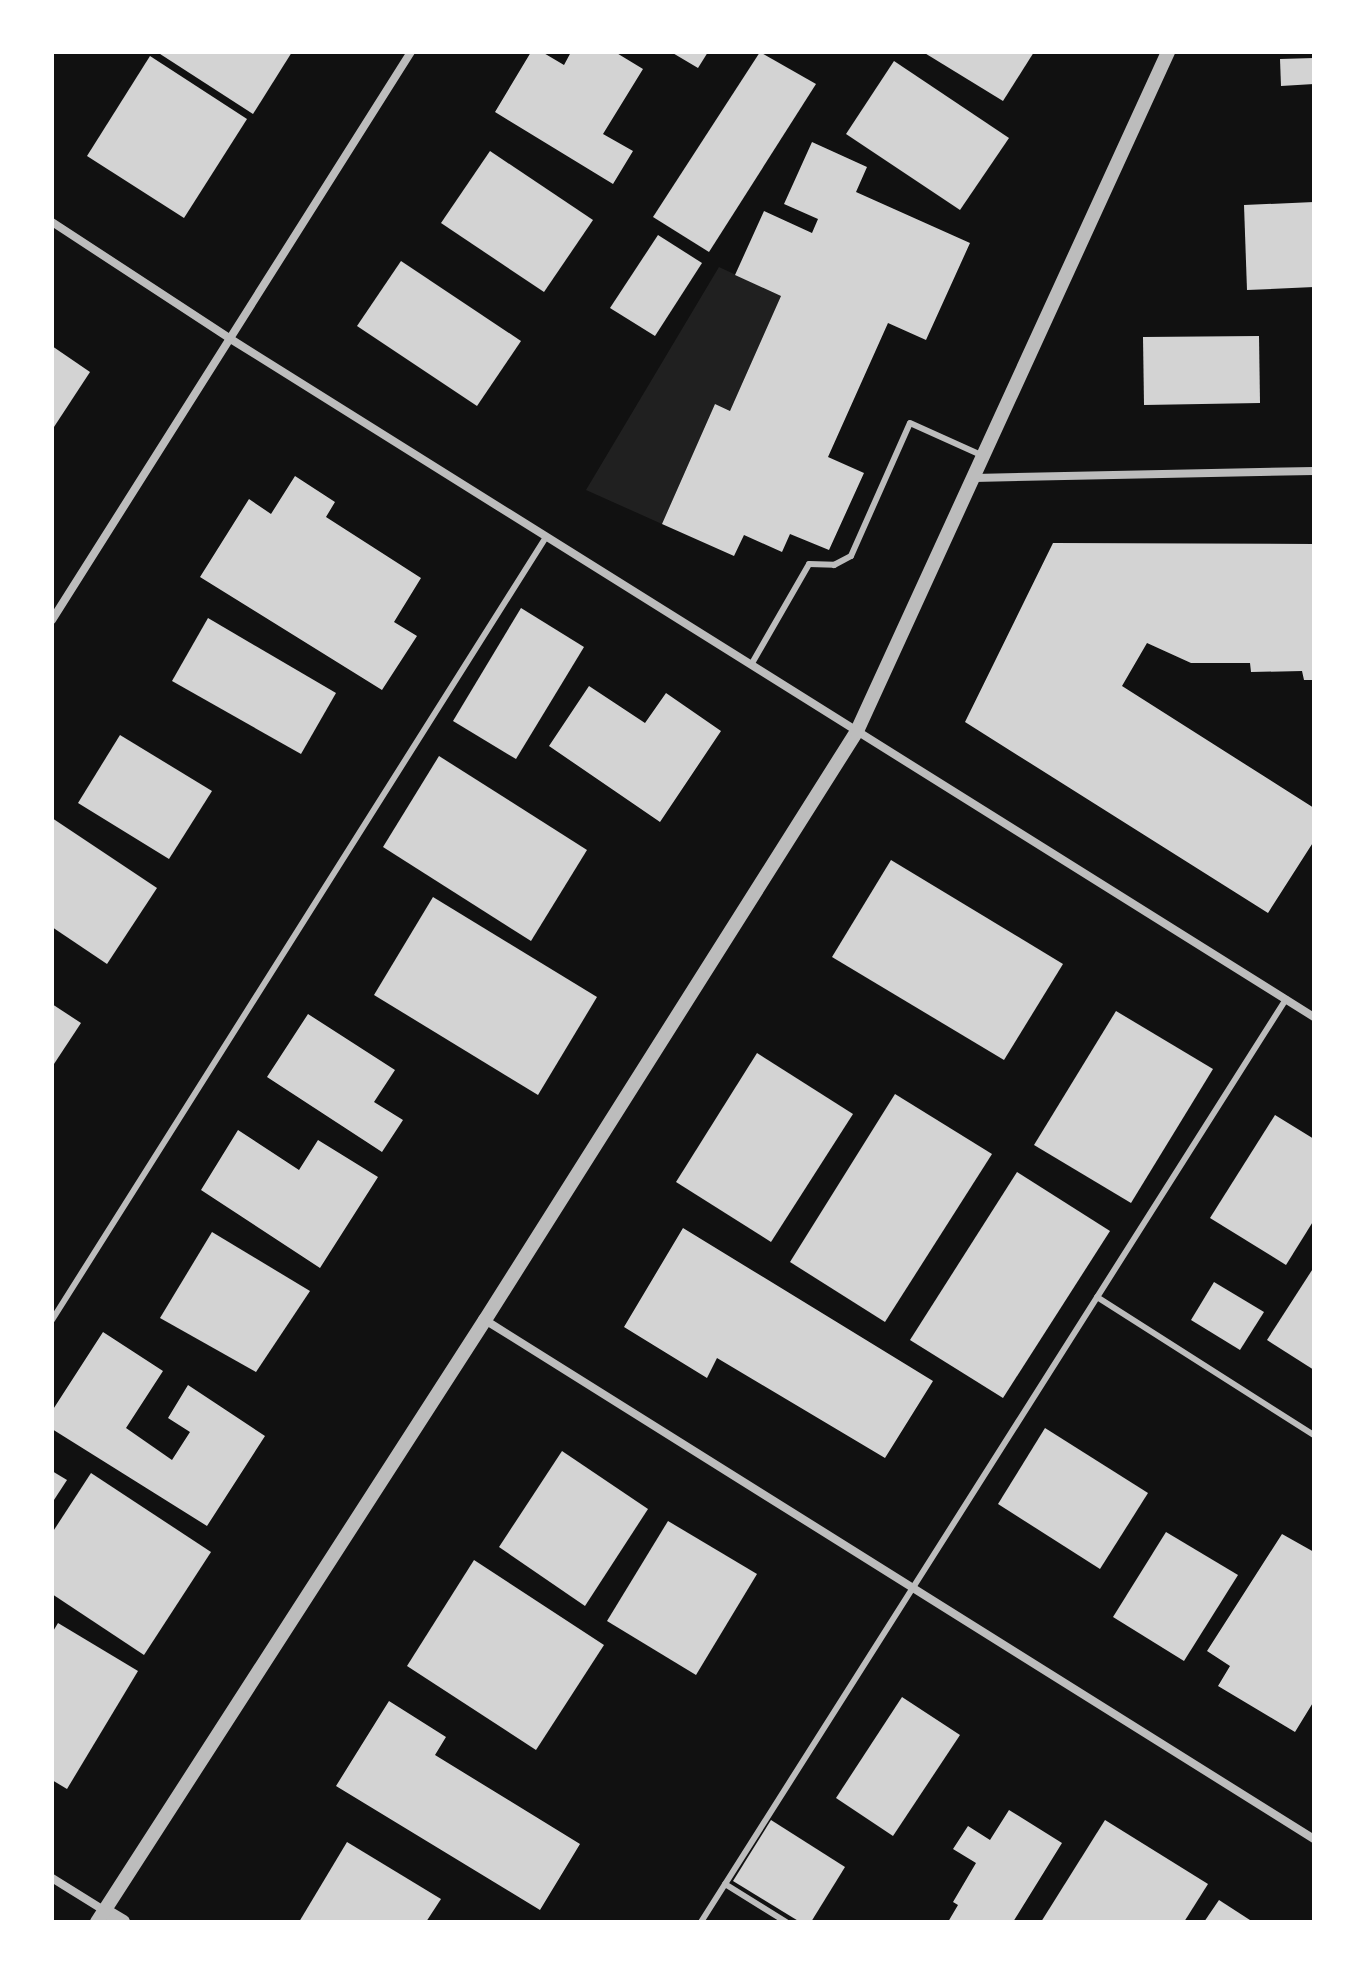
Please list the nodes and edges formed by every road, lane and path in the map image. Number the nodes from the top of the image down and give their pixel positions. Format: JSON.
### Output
{"nodes":[{"id":1,"x":411,"y":52,"type":"edge"},
{"id":2,"x":1168,"y":52,"type":"edge"},
{"id":3,"x":52,"y":222,"type":"edge"},
{"id":4,"x":229,"y":338,"type":"junction"},
{"id":5,"x":985,"y":456,"type":"junction"},
{"id":6,"x":1314,"y":471,"type":"edge"},
{"id":7,"x":974,"y":478,"type":"junction"},
{"id":8,"x":546,"y":537,"type":"junction"},
{"id":9,"x":52,"y":620,"type":"edge"},
{"id":10,"x":751,"y":665,"type":"junction"},
{"id":11,"x":857,"y":731,"type":"junction"},
{"id":12,"x":1286,"y":999,"type":"junction"},
{"id":13,"x":1314,"y":1017,"type":"edge"},
{"id":14,"x":1097,"y":1297,"type":"junction"},
{"id":15,"x":52,"y":1320,"type":"edge"},
{"id":16,"x":485,"y":1320,"type":"junction"},
{"id":17,"x":1314,"y":1435,"type":"edge"},
{"id":18,"x":913,"y":1586,"type":"junction"},
{"id":19,"x":1314,"y":1839,"type":"edge"},
{"id":20,"x":52,"y":1878,"type":"edge"},
{"id":21,"x":725,"y":1884,"type":"junction"},
{"id":22,"x":101,"y":1916,"type":"edge"},
{"id":23,"x":123,"y":1922,"type":"edge"},
{"id":24,"x":701,"y":1922,"type":"edge"},
{"id":25,"x":786,"y":1922,"type":"edge"}],
"edges":[{"from":1,"to":4,"type":"street"},
{"from":2,"to":5,"type":"street"},
{"from":3,"to":4,"type":"street"},
{"from":4,"to":8,"type":"street"},
{"from":4,"to":9,"type":"street"},
{"from":5,"to":7,"type":"street"},
{"from":5,"to":10,"type":"lane"},
{"from":6,"to":7,"type":"street"},
{"from":7,"to":11,"type":"street"},
{"from":8,"to":10,"type":"street"},
{"from":8,"to":15,"type":"lane"},
{"from":10,"to":11,"type":"street"},
{"from":11,"to":12,"type":"street"},
{"from":11,"to":16,"type":"street"},
{"from":12,"to":13,"type":"street"},
{"from":12,"to":14,"type":"lane"},
{"from":14,"to":17,"type":"lane"},
{"from":14,"to":18,"type":"lane"},
{"from":16,"to":18,"type":"street"},
{"from":16,"to":22,"type":"street"},
{"from":18,"to":19,"type":"street"},
{"from":18,"to":21,"type":"lane"},
{"from":20,"to":22,"type":"street"},
{"from":21,"to":24,"type":"lane"},
{"from":21,"to":25,"type":"lane"},
{"from":22,"to":23,"type":"street"}]}
